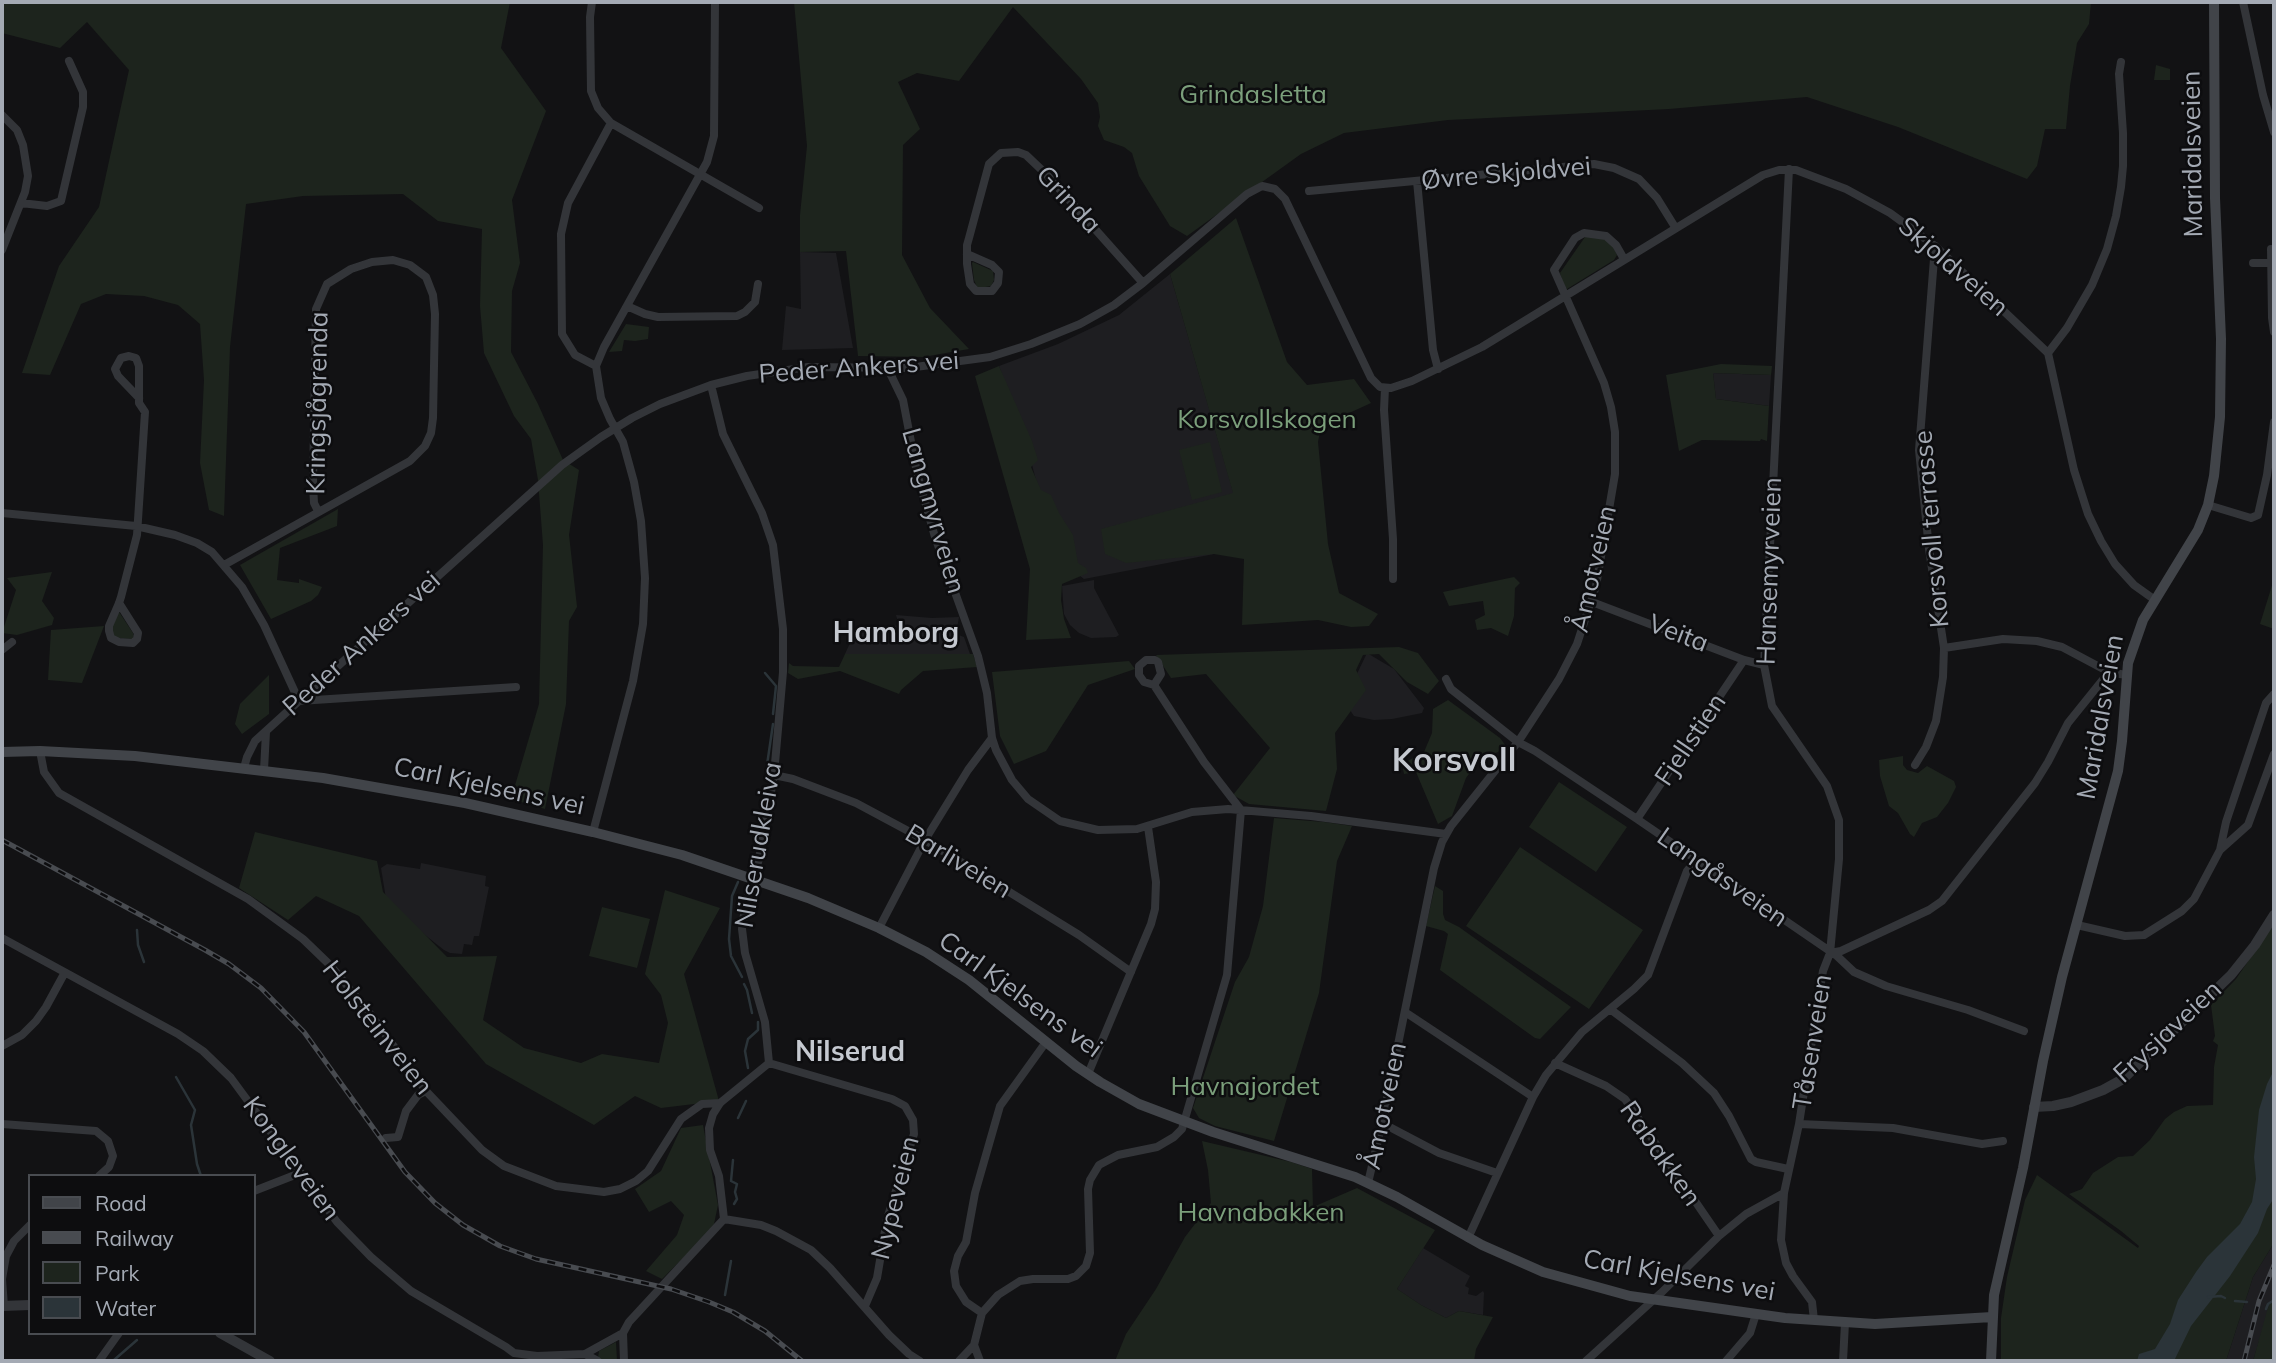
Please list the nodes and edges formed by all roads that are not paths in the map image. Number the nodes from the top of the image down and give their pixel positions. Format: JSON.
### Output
{"nodes":[{"id":1,"x":592,"y":2,"type":"edge"},
{"id":2,"x":715,"y":2,"type":"edge"},
{"id":3,"x":2214,"y":2,"type":"edge"},
{"id":4,"x":2243,"y":2,"type":"edge"},
{"id":5,"x":69,"y":61,"type":"dead end"},
{"id":6,"x":2121,"y":62,"type":"dead end"},
{"id":7,"x":2,"y":115,"type":"edge"},
{"id":8,"x":611,"y":123,"type":"junction"},
{"id":9,"x":2274,"y":132,"type":"edge"},
{"id":10,"x":1788,"y":169,"type":"junction"},
{"id":11,"x":701,"y":176,"type":"junction"},
{"id":12,"x":1417,"y":181,"type":"junction"},
{"id":13,"x":1309,"y":191,"type":"dead end"},
{"id":14,"x":21,"y":202,"type":"junction"},
{"id":15,"x":759,"y":208,"type":"dead end"},
{"id":16,"x":1675,"y":228,"type":"junction"},
{"id":17,"x":1935,"y":246,"type":"junction"},
{"id":18,"x":2271,"y":249,"type":"dead end"},
{"id":19,"x":2,"y":250,"type":"edge"},
{"id":20,"x":967,"y":254,"type":"junction"},
{"id":21,"x":1624,"y":259,"type":"junction"},
{"id":22,"x":2253,"y":263,"type":"dead end"},
{"id":23,"x":2271,"y":263,"type":"junction"},
{"id":24,"x":1143,"y":283,"type":"junction"},
{"id":25,"x":758,"y":284,"type":"dead end"},
{"id":26,"x":1565,"y":297,"type":"junction"},
{"id":27,"x":627,"y":306,"type":"junction"},
{"id":28,"x":2274,"y":332,"type":"edge"},
{"id":29,"x":2048,"y":353,"type":"junction"},
{"id":30,"x":596,"y":366,"type":"junction"},
{"id":31,"x":888,"y":369,"type":"junction"},
{"id":32,"x":1438,"y":369,"type":"junction"},
{"id":33,"x":711,"y":385,"type":"junction"},
{"id":34,"x":1385,"y":388,"type":"junction"},
{"id":35,"x":139,"y":398,"type":"junction"},
{"id":36,"x":2274,"y":422,"type":"edge"},
{"id":37,"x":615,"y":428,"type":"junction"},
{"id":38,"x":2271,"y":476,"type":"edge"},
{"id":39,"x":2208,"y":505,"type":"junction"},
{"id":40,"x":318,"y":511,"type":"junction"},
{"id":41,"x":2,"y":513,"type":"edge"},
{"id":42,"x":136,"y":526,"type":"junction"},
{"id":43,"x":224,"y":565,"type":"junction"},
{"id":44,"x":1393,"y":579,"type":"dead end"},
{"id":45,"x":2155,"y":600,"type":"junction"},
{"id":46,"x":1592,"y":602,"type":"junction"},
{"id":47,"x":119,"y":603,"type":"junction"},
{"id":48,"x":12,"y":642,"type":"dead end"},
{"id":49,"x":1944,"y":648,"type":"junction"},
{"id":50,"x":2,"y":650,"type":"edge"},
{"id":51,"x":1744,"y":660,"type":"junction"},
{"id":52,"x":1763,"y":665,"type":"junction"},
{"id":53,"x":2109,"y":672,"type":"junction"},
{"id":54,"x":2126,"y":675,"type":"junction"},
{"id":55,"x":1446,"y":679,"type":"dead end"},
{"id":56,"x":1154,"y":685,"type":"dead end"},
{"id":57,"x":516,"y":687,"type":"dead end"},
{"id":58,"x":2274,"y":694,"type":"edge"},
{"id":59,"x":299,"y":701,"type":"junction"},
{"id":60,"x":266,"y":732,"type":"junction"},
{"id":61,"x":992,"y":738,"type":"junction"},
{"id":62,"x":1518,"y":742,"type":"junction"},
{"id":63,"x":40,"y":751,"type":"junction"},
{"id":64,"x":2,"y":752,"type":"edge"},
{"id":65,"x":2274,"y":754,"type":"edge"},
{"id":66,"x":1915,"y":765,"type":"dead end"},
{"id":67,"x":244,"y":768,"type":"junction"},
{"id":68,"x":264,"y":770,"type":"junction"},
{"id":69,"x":774,"y":775,"type":"junction"},
{"id":70,"x":1241,"y":810,"type":"junction"},
{"id":71,"x":1637,"y":819,"type":"junction"},
{"id":72,"x":1148,"y":827,"type":"junction"},
{"id":73,"x":593,"y":832,"type":"junction"},
{"id":74,"x":1446,"y":834,"type":"junction"},
{"id":75,"x":925,"y":840,"type":"junction"},
{"id":76,"x":2220,"y":850,"type":"junction"},
{"id":77,"x":1696,"y":860,"type":"junction"},
{"id":78,"x":753,"y":878,"type":"junction"},
{"id":79,"x":2274,"y":915,"type":"edge"},
{"id":80,"x":2077,"y":925,"type":"junction"},
{"id":81,"x":879,"y":928,"type":"junction"},
{"id":82,"x":2,"y":938,"type":"edge"},
{"id":83,"x":1830,"y":953,"type":"junction"},
{"id":84,"x":1131,"y":972,"type":"junction"},
{"id":85,"x":64,"y":974,"type":"junction"},
{"id":86,"x":1611,"y":1009,"type":"junction"},
{"id":87,"x":1405,"y":1012,"type":"junction"},
{"id":88,"x":2024,"y":1031,"type":"dead end"},
{"id":89,"x":1046,"y":1042,"type":"junction"},
{"id":90,"x":2,"y":1046,"type":"edge"},
{"id":91,"x":769,"y":1063,"type":"junction"},
{"id":92,"x":1555,"y":1063,"type":"junction"},
{"id":93,"x":1088,"y":1074,"type":"junction"},
{"id":94,"x":426,"y":1091,"type":"junction"},
{"id":95,"x":1533,"y":1097,"type":"junction"},
{"id":96,"x":720,"y":1103,"type":"junction"},
{"id":97,"x":2034,"y":1107,"type":"junction"},
{"id":98,"x":1185,"y":1122,"type":"junction"},
{"id":99,"x":1382,"y":1123,"type":"junction"},
{"id":100,"x":2,"y":1124,"type":"edge"},
{"id":101,"x":1799,"y":1124,"type":"junction"},
{"id":102,"x":386,"y":1138,"type":"dead end"},
{"id":103,"x":2003,"y":1141,"type":"dead end"},
{"id":104,"x":1788,"y":1169,"type":"junction"},
{"id":105,"x":300,"y":1173,"type":"junction"},
{"id":106,"x":1497,"y":1173,"type":"junction"},
{"id":107,"x":101,"y":1174,"type":"edge"},
{"id":108,"x":1368,"y":1183,"type":"junction"},
{"id":109,"x":256,"y":1190,"type":"edge"},
{"id":110,"x":1784,"y":1193,"type":"junction"},
{"id":111,"x":724,"y":1219,"type":"junction"},
{"id":112,"x":28,"y":1227,"type":"edge"},
{"id":113,"x":1719,"y":1236,"type":"junction"},
{"id":114,"x":1468,"y":1238,"type":"junction"},
{"id":115,"x":1652,"y":1300,"type":"junction"},
{"id":116,"x":28,"y":1305,"type":"edge"},
{"id":117,"x":3,"y":1306,"type":"edge"},
{"id":118,"x":865,"y":1306,"type":"junction"},
{"id":119,"x":982,"y":1313,"type":"junction"},
{"id":120,"x":1756,"y":1314,"type":"junction"},
{"id":121,"x":1992,"y":1317,"type":"junction"},
{"id":122,"x":1814,"y":1320,"type":"junction"},
{"id":123,"x":1845,"y":1323,"type":"junction"},
{"id":124,"x":623,"y":1333,"type":"junction"},
{"id":125,"x":118,"y":1335,"type":"edge"},
{"id":126,"x":224,"y":1335,"type":"edge"},
{"id":127,"x":974,"y":1345,"type":"junction"},
{"id":128,"x":586,"y":1354,"type":"junction"},
{"id":129,"x":511,"y":1357,"type":"edge"},
{"id":130,"x":99,"y":1361,"type":"edge"},
{"id":131,"x":270,"y":1361,"type":"edge"},
{"id":132,"x":598,"y":1361,"type":"edge"},
{"id":133,"x":624,"y":1361,"type":"edge"},
{"id":134,"x":920,"y":1361,"type":"edge"},
{"id":135,"x":958,"y":1361,"type":"edge"},
{"id":136,"x":981,"y":1361,"type":"edge"},
{"id":137,"x":1586,"y":1361,"type":"edge"},
{"id":138,"x":1726,"y":1361,"type":"edge"},
{"id":139,"x":1843,"y":1361,"type":"edge"},
{"id":140,"x":1991,"y":1361,"type":"edge"}],
"edges":[{"from":1,"to":8,"type":"street"},
{"from":2,"to":11,"type":"street"},
{"from":3,"to":39,"type":"main road","name":"Maridalsveien"},
{"from":4,"to":9,"type":"street"},
{"from":5,"to":14,"type":"street"},
{"from":6,"to":29,"type":"street"},
{"from":7,"to":14,"type":"street"},
{"from":8,"to":11,"type":"street"},
{"from":8,"to":30,"type":"street"},
{"from":10,"to":16,"type":"street"},
{"from":10,"to":17,"type":"street","name":"Skjoldveien"},
{"from":10,"to":52,"type":"street","name":"Hansemyrveien"},
{"from":11,"to":15,"type":"street"},
{"from":11,"to":27,"type":"street"},
{"from":12,"to":13,"type":"street","name":"Øvre Skjoldvei"},
{"from":12,"to":16,"type":"street","name":"Øvre Skjoldvei"},
{"from":12,"to":32,"type":"street"},
{"from":14,"to":19,"type":"street"},
{"from":16,"to":21,"type":"street"},
{"from":17,"to":29,"type":"street","name":"Skjoldveien"},
{"from":17,"to":49,"type":"street","name":"Korsvoll terrasse"},
{"from":18,"to":23,"type":"street"},
{"from":20,"to":20,"type":"street","name":"Grinda"},
{"from":20,"to":24,"type":"street","name":"Grinda"},
{"from":21,"to":26,"type":"street"},
{"from":21,"to":26,"type":"street","name":"Åmotveien"},
{"from":22,"to":23,"type":"street"},
{"from":23,"to":28,"type":"street"},
{"from":24,"to":31,"type":"street","name":"Peder Ankers vei"},
{"from":24,"to":34,"type":"street","name":"Peder Ankers vei"},
{"from":25,"to":27,"type":"street"},
{"from":26,"to":32,"type":"street"},
{"from":26,"to":46,"type":"street","name":"Åmotveien"},
{"from":27,"to":30,"type":"street"},
{"from":29,"to":45,"type":"street"},
{"from":30,"to":37,"type":"street"},
{"from":31,"to":33,"type":"street","name":"Peder Ankers vei"},
{"from":31,"to":61,"type":"street","name":"Langmyrveien"},
{"from":32,"to":34,"type":"street"},
{"from":33,"to":37,"type":"street","name":"Peder Ankers vei"},
{"from":33,"to":69,"type":"street","name":"Nilserudkleiva"},
{"from":34,"to":44,"type":"street"},
{"from":35,"to":35,"type":"street"},
{"from":35,"to":42,"type":"street"},
{"from":36,"to":38,"type":"street"},
{"from":37,"to":59,"type":"street","name":"Peder Ankers vei"},
{"from":37,"to":73,"type":"street"},
{"from":38,"to":39,"type":"street"},
{"from":39,"to":45,"type":"main road","name":"Maridalsveien"},
{"from":40,"to":40,"type":"street","name":"Kringsjågrenda"},
{"from":40,"to":43,"type":"street","name":"Kringsjågrenda"},
{"from":41,"to":42,"type":"street"},
{"from":42,"to":43,"type":"street"},
{"from":42,"to":47,"type":"street"},
{"from":43,"to":59,"type":"street"},
{"from":45,"to":54,"type":"main road","name":"Maridalsveien"},
{"from":46,"to":51,"type":"street","name":"Veita"},
{"from":46,"to":62,"type":"street","name":"Åmotveien"},
{"from":47,"to":47,"type":"street"},
{"from":48,"to":50,"type":"street"},
{"from":49,"to":53,"type":"street"},
{"from":49,"to":66,"type":"street","name":"Korsvoll terrasse"},
{"from":51,"to":52,"type":"street","name":"Veita"},
{"from":51,"to":71,"type":"street","name":"Fjellstien"},
{"from":52,"to":83,"type":"street","name":"Hansemyrveien"},
{"from":53,"to":54,"type":"street"},
{"from":53,"to":83,"type":"street","name":"Tåsenveien"},
{"from":54,"to":80,"type":"main road","name":"Maridalsveien"},
{"from":55,"to":62,"type":"street","name":"Langåsveien"},
{"from":56,"to":70,"type":"street"},
{"from":57,"to":59,"type":"street"},
{"from":58,"to":76,"type":"street"},
{"from":59,"to":60,"type":"street","name":"Peder Ankers vei"},
{"from":60,"to":67,"type":"street","name":"Peder Ankers vei"},
{"from":60,"to":68,"type":"street","name":"Peder Ankers vei"},
{"from":61,"to":72,"type":"street","name":"Langmyrveien"},
{"from":61,"to":75,"type":"street"},
{"from":62,"to":71,"type":"street","name":"Langåsveien"},
{"from":62,"to":74,"type":"street","name":"Åmotveien"},
{"from":63,"to":64,"type":"main road","name":"Carl Kjelsens vei"},
{"from":63,"to":67,"type":"main road","name":"Carl Kjelsens vei"},
{"from":63,"to":94,"type":"street","name":"Holsteinveien"},
{"from":65,"to":76,"type":"street"},
{"from":67,"to":68,"type":"main road","name":"Carl Kjelsens vei"},
{"from":68,"to":73,"type":"main road","name":"Carl Kjelsens vei"},
{"from":69,"to":75,"type":"street","name":"Barliveien"},
{"from":69,"to":78,"type":"street","name":"Nilserudkleiva"},
{"from":70,"to":72,"type":"street","name":"Langmyrveien"},
{"from":70,"to":74,"type":"street","name":"Langmyrveien"},
{"from":70,"to":98,"type":"street"},
{"from":71,"to":77,"type":"street","name":"Langåsveien"},
{"from":72,"to":84,"type":"street"},
{"from":73,"to":78,"type":"main road","name":"Carl Kjelsens vei"},
{"from":74,"to":87,"type":"street","name":"Åmotveien"},
{"from":75,"to":81,"type":"street"},
{"from":75,"to":84,"type":"street","name":"Barliveien"},
{"from":76,"to":80,"type":"street"},
{"from":77,"to":83,"type":"street","name":"Langåsveien"},
{"from":77,"to":86,"type":"street"},
{"from":78,"to":81,"type":"main road","name":"Carl Kjelsens vei"},
{"from":78,"to":91,"type":"street","name":"Nilserudkleiva"},
{"from":79,"to":97,"type":"street","name":"Frysjaveien"},
{"from":80,"to":97,"type":"main road","name":"Maridalsveien"},
{"from":81,"to":89,"type":"main road","name":"Carl Kjelsens vei"},
{"from":82,"to":85,"type":"street","name":"Kongleveien"},
{"from":83,"to":88,"type":"street","name":"Langåsveien"},
{"from":83,"to":101,"type":"street","name":"Tåsenveien"},
{"from":84,"to":93,"type":"street"},
{"from":85,"to":90,"type":"street"},
{"from":85,"to":105,"type":"street","name":"Kongleveien"},
{"from":86,"to":92,"type":"street"},
{"from":86,"to":104,"type":"street"},
{"from":87,"to":95,"type":"street"},
{"from":87,"to":99,"type":"street","name":"Åmotveien"},
{"from":89,"to":93,"type":"main road","name":"Carl Kjelsens vei"},
{"from":89,"to":119,"type":"street"},
{"from":91,"to":96,"type":"street"},
{"from":91,"to":118,"type":"street","name":"Nypeveien"},
{"from":92,"to":95,"type":"street"},
{"from":92,"to":113,"type":"street","name":"Rabakken"},
{"from":93,"to":98,"type":"main road","name":"Carl Kjelsens vei"},
{"from":94,"to":96,"type":"street","name":"Holsteinveien"},
{"from":94,"to":102,"type":"street"},
{"from":95,"to":106,"type":"street"},
{"from":96,"to":111,"type":"street"},
{"from":97,"to":121,"type":"main road","name":"Maridalsveien"},
{"from":98,"to":108,"type":"main road","name":"Carl Kjelsens vei"},
{"from":98,"to":119,"type":"street"},
{"from":99,"to":106,"type":"street"},
{"from":99,"to":108,"type":"street","name":"Åmotveien"},
{"from":100,"to":107,"type":"street"},
{"from":101,"to":103,"type":"street"},
{"from":101,"to":104,"type":"street","name":"Tåsenveien"},
{"from":104,"to":110,"type":"street","name":"Tåsenveien"},
{"from":105,"to":109,"type":"street"},
{"from":105,"to":129,"type":"street","name":"Kongleveien"},
{"from":106,"to":114,"type":"street"},
{"from":108,"to":114,"type":"main road","name":"Carl Kjelsens vei"},
{"from":110,"to":113,"type":"street"},
{"from":110,"to":122,"type":"street","name":"Tåsenveien"},
{"from":111,"to":118,"type":"street"},
{"from":111,"to":124,"type":"street"},
{"from":112,"to":117,"type":"street"},
{"from":113,"to":115,"type":"street"},
{"from":114,"to":115,"type":"main road","name":"Carl Kjelsens vei"},
{"from":115,"to":120,"type":"main road","name":"Carl Kjelsens vei"},
{"from":115,"to":137,"type":"street"},
{"from":116,"to":117,"type":"street"},
{"from":118,"to":134,"type":"street"},
{"from":119,"to":127,"type":"street"},
{"from":120,"to":122,"type":"main road","name":"Carl Kjelsens vei"},
{"from":120,"to":138,"type":"street"},
{"from":121,"to":123,"type":"main road","name":"Carl Kjelsens vei"},
{"from":121,"to":140,"type":"main road","name":"Maridalsveien"},
{"from":122,"to":123,"type":"main road","name":"Carl Kjelsens vei"},
{"from":123,"to":139,"type":"street"},
{"from":124,"to":128,"type":"street","name":"Kongleveien"},
{"from":124,"to":133,"type":"street"},
{"from":125,"to":130,"type":"street"},
{"from":126,"to":131,"type":"street"},
{"from":127,"to":135,"type":"street"},
{"from":127,"to":136,"type":"street"},
{"from":128,"to":129,"type":"street","name":"Kongleveien"},
{"from":128,"to":132,"type":"street"}]}
